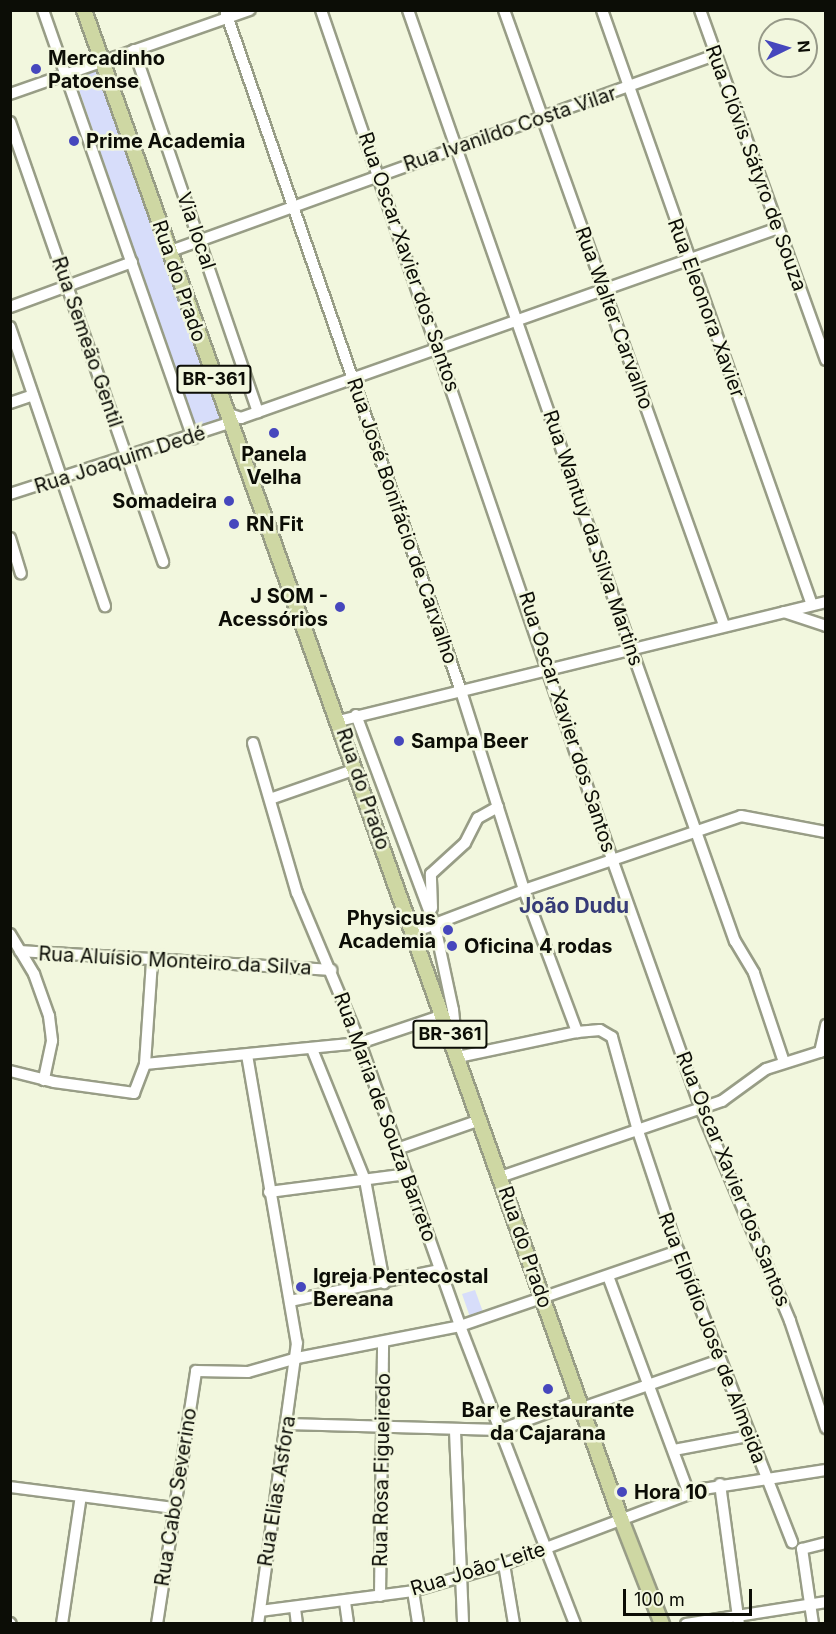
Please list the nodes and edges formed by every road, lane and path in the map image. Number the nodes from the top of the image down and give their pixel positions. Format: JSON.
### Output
{"nodes":[{"id":1,"x":43,"y":10,"type":"edge"},
{"id":2,"x":84,"y":10,"type":"edge"},
{"id":3,"x":250,"y":10,"type":"edge"},
{"id":4,"x":321,"y":10,"type":"edge"},
{"id":5,"x":408,"y":10,"type":"edge"},
{"id":6,"x":504,"y":10,"type":"edge"},
{"id":7,"x":602,"y":10,"type":"edge"},
{"id":8,"x":700,"y":10,"type":"edge"},
{"id":9,"x":227,"y":14,"type":"edge"},
{"id":10,"x":134,"y":51,"type":"junction"},
{"id":11,"x":715,"y":55,"type":"junction"},
{"id":12,"x":102,"y":60,"type":"junction"},
{"id":13,"x":66,"y":73,"type":"junction"},
{"id":14,"x":628,"y":87,"type":"junction"},
{"id":15,"x":10,"y":94,"type":"edge"},
{"id":16,"x":542,"y":117,"type":"junction"},
{"id":17,"x":10,"y":123,"type":"edge"},
{"id":18,"x":454,"y":149,"type":"junction"},
{"id":19,"x":378,"y":176,"type":"junction"},
{"id":20,"x":291,"y":205,"type":"junction"},
{"id":21,"x":778,"y":228,"type":"junction"},
{"id":22,"x":200,"y":240,"type":"junction"},
{"id":23,"x":168,"y":252,"type":"junction"},
{"id":24,"x":690,"y":260,"type":"junction"},
{"id":25,"x":132,"y":262,"type":"junction"},
{"id":26,"x":66,"y":285,"type":"junction"},
{"id":27,"x":605,"y":291,"type":"junction"},
{"id":28,"x":10,"y":307,"type":"edge"},
{"id":29,"x":517,"y":321,"type":"junction"},
{"id":30,"x":10,"y":327,"type":"edge"},
{"id":31,"x":440,"y":349,"type":"junction"},
{"id":32,"x":825,"y":360,"type":"edge"},
{"id":33,"x":353,"y":379,"type":"junction"},
{"id":34,"x":33,"y":395,"type":"junction"},
{"id":35,"x":10,"y":404,"type":"edge"},
{"id":36,"x":258,"y":412,"type":"junction"},
{"id":37,"x":232,"y":422,"type":"junction"},
{"id":38,"x":193,"y":438,"type":"junction"},
{"id":39,"x":127,"y":458,"type":"junction"},
{"id":40,"x":64,"y":480,"type":"junction"},
{"id":41,"x":10,"y":494,"type":"edge"},
{"id":42,"x":10,"y":538,"type":"edge"},
{"id":43,"x":163,"y":562,"type":"dead end"},
{"id":44,"x":21,"y":573,"type":"dead end"},
{"id":45,"x":825,"y":602,"type":"edge"},
{"id":46,"x":812,"y":605,"type":"junction"},
{"id":47,"x":105,"y":606,"type":"dead end"},
{"id":48,"x":783,"y":612,"type":"junction"},
{"id":49,"x":724,"y":626,"type":"junction"},
{"id":50,"x":825,"y":626,"type":"edge"},
{"id":51,"x":631,"y":648,"type":"junction"},
{"id":52,"x":550,"y":669,"type":"junction"},
{"id":53,"x":461,"y":691,"type":"junction"},
{"id":54,"x":356,"y":715,"type":"junction"},
{"id":55,"x":339,"y":721,"type":"junction"},
{"id":56,"x":253,"y":743,"type":"dead end"},
{"id":57,"x":356,"y":769,"type":"junction"},
{"id":58,"x":270,"y":800,"type":"junction"},
{"id":59,"x":498,"y":807,"type":"junction"},
{"id":60,"x":697,"y":831,"type":"junction"},
{"id":61,"x":825,"y":832,"type":"edge"},
{"id":62,"x":612,"y":859,"type":"junction"},
{"id":63,"x":524,"y":890,"type":"junction"},
{"id":64,"x":435,"y":926,"type":"junction"},
{"id":65,"x":414,"y":932,"type":"junction"},
{"id":66,"x":10,"y":934,"type":"edge"},
{"id":67,"x":20,"y":951,"type":"junction"},
{"id":68,"x":152,"y":960,"type":"junction"},
{"id":69,"x":331,"y":970,"type":"junction"},
{"id":70,"x":443,"y":1015,"type":"junction"},
{"id":71,"x":825,"y":1025,"type":"edge"},
{"id":72,"x":577,"y":1032,"type":"junction"},
{"id":73,"x":360,"y":1043,"type":"junction"},
{"id":74,"x":312,"y":1048,"type":"junction"},
{"id":75,"x":823,"y":1051,"type":"edge"},
{"id":76,"x":247,"y":1055,"type":"junction"},
{"id":77,"x":458,"y":1057,"type":"junction"},
{"id":78,"x":784,"y":1062,"type":"junction"},
{"id":79,"x":146,"y":1064,"type":"junction"},
{"id":80,"x":10,"y":1071,"type":"edge"},
{"id":81,"x":44,"y":1080,"type":"junction"},
{"id":82,"x":701,"y":1109,"type":"junction"},
{"id":83,"x":480,"y":1120,"type":"junction"},
{"id":84,"x":638,"y":1131,"type":"junction"},
{"id":85,"x":397,"y":1149,"type":"junction"},
{"id":86,"x":407,"y":1174,"type":"junction"},
{"id":87,"x":500,"y":1177,"type":"junction"},
{"id":88,"x":365,"y":1180,"type":"junction"},
{"id":89,"x":269,"y":1192,"type":"junction"},
{"id":90,"x":678,"y":1251,"type":"junction"},
{"id":91,"x":440,"y":1270,"type":"junction"},
{"id":92,"x":608,"y":1276,"type":"junction"},
{"id":93,"x":384,"y":1283,"type":"junction"},
{"id":94,"x":542,"y":1299,"type":"junction"},
{"id":95,"x":290,"y":1301,"type":"junction"},
{"id":96,"x":460,"y":1326,"type":"junction"},
{"id":97,"x":383,"y":1343,"type":"junction"},
{"id":98,"x":297,"y":1358,"type":"junction"},
{"id":99,"x":720,"y":1360,"type":"junction"},
{"id":100,"x":649,"y":1385,"type":"junction"},
{"id":101,"x":580,"y":1404,"type":"junction"},
{"id":102,"x":287,"y":1424,"type":"junction"},
{"id":103,"x":825,"y":1428,"type":"edge"},
{"id":104,"x":383,"y":1429,"type":"junction"},
{"id":105,"x":500,"y":1430,"type":"junction"},
{"id":106,"x":455,"y":1431,"type":"junction"},
{"id":107,"x":748,"y":1436,"type":"junction"},
{"id":108,"x":674,"y":1450,"type":"junction"},
{"id":109,"x":825,"y":1470,"type":"edge"},
{"id":110,"x":765,"y":1476,"type":"junction"},
{"id":111,"x":720,"y":1484,"type":"junction"},
{"id":112,"x":10,"y":1487,"type":"edge"},
{"id":113,"x":689,"y":1494,"type":"junction"},
{"id":114,"x":81,"y":1496,"type":"junction"},
{"id":115,"x":173,"y":1508,"type":"junction"},
{"id":116,"x":621,"y":1519,"type":"junction"},
{"id":117,"x":792,"y":1542,"type":"dead end"},
{"id":118,"x":825,"y":1544,"type":"edge"},
{"id":119,"x":545,"y":1550,"type":"junction"},
{"id":120,"x":504,"y":1564,"type":"junction"},
{"id":121,"x":462,"y":1578,"type":"junction"},
{"id":122,"x":413,"y":1591,"type":"junction"},
{"id":123,"x":380,"y":1596,"type":"junction"},
{"id":124,"x":345,"y":1602,"type":"junction"},
{"id":125,"x":825,"y":1602,"type":"edge"},
{"id":126,"x":811,"y":1604,"type":"junction"},
{"id":127,"x":295,"y":1608,"type":"junction"},
{"id":128,"x":260,"y":1611,"type":"junction"},
{"id":129,"x":738,"y":1619,"type":"edge"},
{"id":130,"x":62,"y":1623,"type":"edge"},
{"id":131,"x":157,"y":1623,"type":"edge"},
{"id":132,"x":258,"y":1623,"type":"edge"},
{"id":133,"x":297,"y":1623,"type":"edge"},
{"id":134,"x":348,"y":1623,"type":"edge"},
{"id":135,"x":418,"y":1623,"type":"edge"},
{"id":136,"x":463,"y":1623,"type":"edge"},
{"id":137,"x":514,"y":1623,"type":"edge"},
{"id":138,"x":574,"y":1623,"type":"edge"},
{"id":139,"x":662,"y":1623,"type":"edge"},
{"id":140,"x":686,"y":1623,"type":"edge"},
{"id":141,"x":813,"y":1623,"type":"edge"}],
"edges":[{"from":1,"to":13,"type":"street"},
{"from":2,"to":12,"type":"main road","number":"BR-361"},
{"from":3,"to":9,"type":"street"},
{"from":4,"to":19,"type":"street","name":"Rua Oscar Xavier dos Santos"},
{"from":5,"to":18,"type":"street","name":"Rua Wantuy da Silva Martins"},
{"from":6,"to":16,"type":"street","name":"Rua Walter Carvalho"},
{"from":7,"to":14,"type":"street","name":"Rua Eleonora Xavier"},
{"from":8,"to":11,"type":"street","name":"Rua Clóvis Sátyro de Souza"},
{"from":9,"to":10,"type":"street"},
{"from":9,"to":20,"type":"street","name":"Rua José Bonifácio de Carvalho"},
{"from":10,"to":12,"type":"street"},
{"from":10,"to":22,"type":"street","name":"Via local"},
{"from":11,"to":14,"type":"street","name":"Rua Ivanildo Costa Vilar"},
{"from":11,"to":21,"type":"street","name":"Rua Clóvis Sátyro de Souza"},
{"from":12,"to":13,"type":"street"},
{"from":12,"to":23,"type":"main road","name":"Rua do Prado","number":"BR-361"},
{"from":13,"to":15,"type":"street"},
{"from":13,"to":25,"type":"street"},
{"from":14,"to":16,"type":"street","name":"Rua Ivanildo Costa Vilar"},
{"from":14,"to":24,"type":"street","name":"Rua Eleonora Xavier"},
{"from":16,"to":18,"type":"street","name":"Rua Ivanildo Costa Vilar"},
{"from":16,"to":27,"type":"street","name":"Rua Walter Carvalho"},
{"from":17,"to":26,"type":"street","name":"Rua Semeão Gentil"},
{"from":18,"to":19,"type":"street","name":"Rua Ivanildo Costa Vilar"},
{"from":18,"to":29,"type":"street","name":"Rua Wantuy da Silva Martins"},
{"from":19,"to":20,"type":"street","name":"Rua Ivanildo Costa Vilar"},
{"from":19,"to":31,"type":"street","name":"Rua Oscar Xavier dos Santos"},
{"from":20,"to":22,"type":"street","name":"Rua Ivanildo Costa Vilar"},
{"from":20,"to":33,"type":"street","name":"Rua José Bonifácio de Carvalho"},
{"from":21,"to":24,"type":"street","name":"Rua Joaquim Dedé"},
{"from":21,"to":32,"type":"street","name":"Rua Clóvis Sátyro de Souza"},
{"from":22,"to":23,"type":"street","name":"Rua Ivanildo Costa Vilar"},
{"from":22,"to":36,"type":"street","name":"Via local"},
{"from":23,"to":37,"type":"main road","name":"Rua do Prado","number":"BR-361"},
{"from":24,"to":27,"type":"street","name":"Rua Joaquim Dedé"},
{"from":24,"to":46,"type":"street","name":"Rua Eleonora Xavier"},
{"from":25,"to":26,"type":"street"},
{"from":25,"to":38,"type":"street"},
{"from":26,"to":28,"type":"street"},
{"from":26,"to":39,"type":"street","name":"Rua Semeão Gentil"},
{"from":27,"to":29,"type":"street","name":"Rua Joaquim Dedé"},
{"from":27,"to":49,"type":"street","name":"Rua Walter Carvalho"},
{"from":29,"to":31,"type":"street","name":"Rua Joaquim Dedé"},
{"from":29,"to":51,"type":"street","name":"Rua Wantuy da Silva Martins"},
{"from":30,"to":34,"type":"street"},
{"from":31,"to":33,"type":"street","name":"Rua Joaquim Dedé"},
{"from":31,"to":52,"type":"street","name":"Rua Oscar Xavier dos Santos"},
{"from":33,"to":36,"type":"street","name":"Rua Joaquim Dedé"},
{"from":33,"to":53,"type":"street","name":"Rua José Bonifácio de Carvalho"},
{"from":34,"to":35,"type":"street"},
{"from":34,"to":40,"type":"street"},
{"from":36,"to":37,"type":"street","name":"Rua Joaquim Dedé"},
{"from":37,"to":38,"type":"street","name":"Rua Joaquim Dedé"},
{"from":37,"to":55,"type":"main road","name":"Rua do Prado","number":"BR-361"},
{"from":38,"to":39,"type":"street","name":"Rua Joaquim Dedé"},
{"from":39,"to":40,"type":"street","name":"Rua Joaquim Dedé"},
{"from":39,"to":43,"type":"street","name":"Rua Semeão Gentil"},
{"from":40,"to":41,"type":"street","name":"Rua Joaquim Dedé"},
{"from":40,"to":47,"type":"street"},
{"from":42,"to":44,"type":"street"},
{"from":45,"to":46,"type":"street"},
{"from":46,"to":48,"type":"street"},
{"from":48,"to":49,"type":"street"},
{"from":48,"to":50,"type":"street"},
{"from":49,"to":51,"type":"street"},
{"from":51,"to":52,"type":"street"},
{"from":51,"to":60,"type":"street","name":"Rua Wantuy da Silva Martins"},
{"from":52,"to":53,"type":"street"},
{"from":52,"to":62,"type":"street","name":"Rua Oscar Xavier dos Santos"},
{"from":53,"to":54,"type":"street"},
{"from":53,"to":59,"type":"street","name":"Rua José Bonifácio de Carvalho"},
{"from":54,"to":55,"type":"street"},
{"from":54,"to":64,"type":"street"},
{"from":55,"to":57,"type":"main road","name":"Rua do Prado","number":"BR-361"},
{"from":56,"to":58,"type":"street","name":"Rua Maria de Souza Barreto"},
{"from":57,"to":58,"type":"street"},
{"from":57,"to":65,"type":"main road","name":"Rua do Prado","number":"BR-361"},
{"from":58,"to":69,"type":"street","name":"Rua Maria de Souza Barreto"},
{"from":59,"to":63,"type":"street","name":"Rua José Bonifácio de Carvalho"},
{"from":59,"to":64,"type":"street"},
{"from":60,"to":61,"type":"street"},
{"from":60,"to":62,"type":"street"},
{"from":60,"to":78,"type":"street","name":"Rua Wantuy da Silva Martins"},
{"from":62,"to":63,"type":"street"},
{"from":62,"to":82,"type":"street","name":"Rua Oscar Xavier dos Santos"},
{"from":63,"to":64,"type":"street"},
{"from":63,"to":72,"type":"street","name":"Rua José Bonifácio de Carvalho"},
{"from":64,"to":65,"type":"street"},
{"from":64,"to":77,"type":"street"},
{"from":65,"to":70,"type":"main road","name":"Rua do Prado","number":"BR-361"},
{"from":66,"to":67,"type":"street"},
{"from":67,"to":68,"type":"street","name":"Rua Aluísio Monteiro da Silva"},
{"from":67,"to":81,"type":"street"},
{"from":68,"to":69,"type":"street","name":"Rua Aluísio Monteiro da Silva"},
{"from":68,"to":79,"type":"street"},
{"from":69,"to":73,"type":"street","name":"Rua Maria de Souza Barreto"},
{"from":70,"to":73,"type":"street"},
{"from":70,"to":77,"type":"main road","name":"Rua do Prado","number":"BR-361"},
{"from":71,"to":75,"type":"street"},
{"from":72,"to":77,"type":"street","name":"Rua Elpídio José de Almeida"},
{"from":72,"to":84,"type":"street","name":"Rua Elpídio José de Almeida"},
{"from":73,"to":74,"type":"street"},
{"from":73,"to":85,"type":"street","name":"Rua Maria de Souza Barreto"},
{"from":74,"to":76,"type":"street"},
{"from":74,"to":88,"type":"street"},
{"from":75,"to":78,"type":"street"},
{"from":76,"to":79,"type":"street"},
{"from":76,"to":89,"type":"street","name":"Rua Elias Asfora"},
{"from":77,"to":83,"type":"main road","name":"Rua do Prado","number":"BR-361"},
{"from":78,"to":82,"type":"street"},
{"from":79,"to":81,"type":"street"},
{"from":80,"to":81,"type":"street"},
{"from":82,"to":84,"type":"street"},
{"from":82,"to":103,"type":"street","name":"Rua Oscar Xavier dos Santos"},
{"from":83,"to":85,"type":"street"},
{"from":83,"to":87,"type":"main road","name":"Rua do Prado","number":"BR-361"},
{"from":84,"to":87,"type":"street"},
{"from":84,"to":90,"type":"street","name":"Rua Elpídio José de Almeida"},
{"from":85,"to":86,"type":"street","name":"Rua Maria de Souza Barreto"},
{"from":86,"to":88,"type":"street"},
{"from":86,"to":91,"type":"street","name":"Rua Maria de Souza Barreto"},
{"from":87,"to":94,"type":"main road","name":"Rua do Prado","number":"BR-361"},
{"from":88,"to":89,"type":"street"},
{"from":88,"to":93,"type":"street"},
{"from":89,"to":95,"type":"street","name":"Rua Elias Asfora"},
{"from":90,"to":92,"type":"street"},
{"from":90,"to":99,"type":"street","name":"Rua Elpídio José de Almeida"},
{"from":91,"to":93,"type":"street"},
{"from":91,"to":96,"type":"street","name":"Rua Maria de Souza Barreto"},
{"from":92,"to":94,"type":"street"},
{"from":92,"to":100,"type":"street"},
{"from":93,"to":95,"type":"street"},
{"from":94,"to":96,"type":"street"},
{"from":94,"to":101,"type":"main road","name":"Rua do Prado","number":"BR-361"},
{"from":95,"to":98,"type":"street","name":"Rua Elias Asfora"},
{"from":96,"to":97,"type":"street"},
{"from":96,"to":105,"type":"street","name":"Rua Maria de Souza Barreto"},
{"from":97,"to":98,"type":"street"},
{"from":97,"to":104,"type":"street","name":"Rua Rosa Figueiredo"},
{"from":98,"to":102,"type":"street","name":"Rua Elias Asfora"},
{"from":98,"to":115,"type":"street","name":"Rua Cabo Severino"},
{"from":99,"to":100,"type":"street"},
{"from":99,"to":107,"type":"street","name":"Rua Elpídio José de Almeida"},
{"from":100,"to":101,"type":"street"},
{"from":100,"to":108,"type":"street"},
{"from":101,"to":105,"type":"street"},
{"from":101,"to":116,"type":"main road","name":"Rua do Prado","number":"BR-361"},
{"from":102,"to":104,"type":"street"},
{"from":102,"to":128,"type":"street","name":"Rua Elias Asfora"},
{"from":104,"to":106,"type":"street"},
{"from":104,"to":123,"type":"street","name":"Rua Rosa Figueiredo"},
{"from":105,"to":106,"type":"street"},
{"from":105,"to":119,"type":"street","name":"Rua Maria de Souza Barreto"},
{"from":106,"to":121,"type":"street"},
{"from":107,"to":108,"type":"street"},
{"from":107,"to":110,"type":"street","name":"Rua Elpídio José de Almeida"},
{"from":108,"to":113,"type":"street"},
{"from":109,"to":110,"type":"street","name":"Rua João Leite"},
{"from":110,"to":111,"type":"street","name":"Rua João Leite"},
{"from":110,"to":117,"type":"street","name":"Rua Elpídio José de Almeida"},
{"from":111,"to":113,"type":"street","name":"Rua João Leite"},
{"from":111,"to":129,"type":"street"},
{"from":112,"to":114,"type":"street"},
{"from":113,"to":116,"type":"street","name":"Rua João Leite"},
{"from":114,"to":115,"type":"street"},
{"from":114,"to":130,"type":"street"},
{"from":115,"to":131,"type":"street","name":"Rua Cabo Severino"},
{"from":116,"to":119,"type":"street","name":"Rua João Leite"},
{"from":116,"to":139,"type":"main road","number":"BR-361"},
{"from":118,"to":126,"type":"street"},
{"from":119,"to":120,"type":"street","name":"Rua João Leite"},
{"from":119,"to":138,"type":"street","name":"Rua Maria de Souza Barreto"},
{"from":120,"to":121,"type":"street","name":"Rua João Leite"},
{"from":120,"to":137,"type":"street"},
{"from":121,"to":122,"type":"street","name":"Rua João Leite"},
{"from":121,"to":136,"type":"street"},
{"from":122,"to":123,"type":"street","name":"Rua João Leite"},
{"from":122,"to":135,"type":"street"},
{"from":123,"to":124,"type":"street","name":"Rua João Leite"},
{"from":124,"to":127,"type":"street","name":"Rua João Leite"},
{"from":124,"to":134,"type":"street"},
{"from":125,"to":126,"type":"street"},
{"from":126,"to":129,"type":"street"},
{"from":126,"to":141,"type":"street"},
{"from":127,"to":128,"type":"street","name":"Rua João Leite"},
{"from":127,"to":133,"type":"street"},
{"from":128,"to":132,"type":"street","name":"Rua Elias Asfora"},
{"from":129,"to":140,"type":"street"}]}
